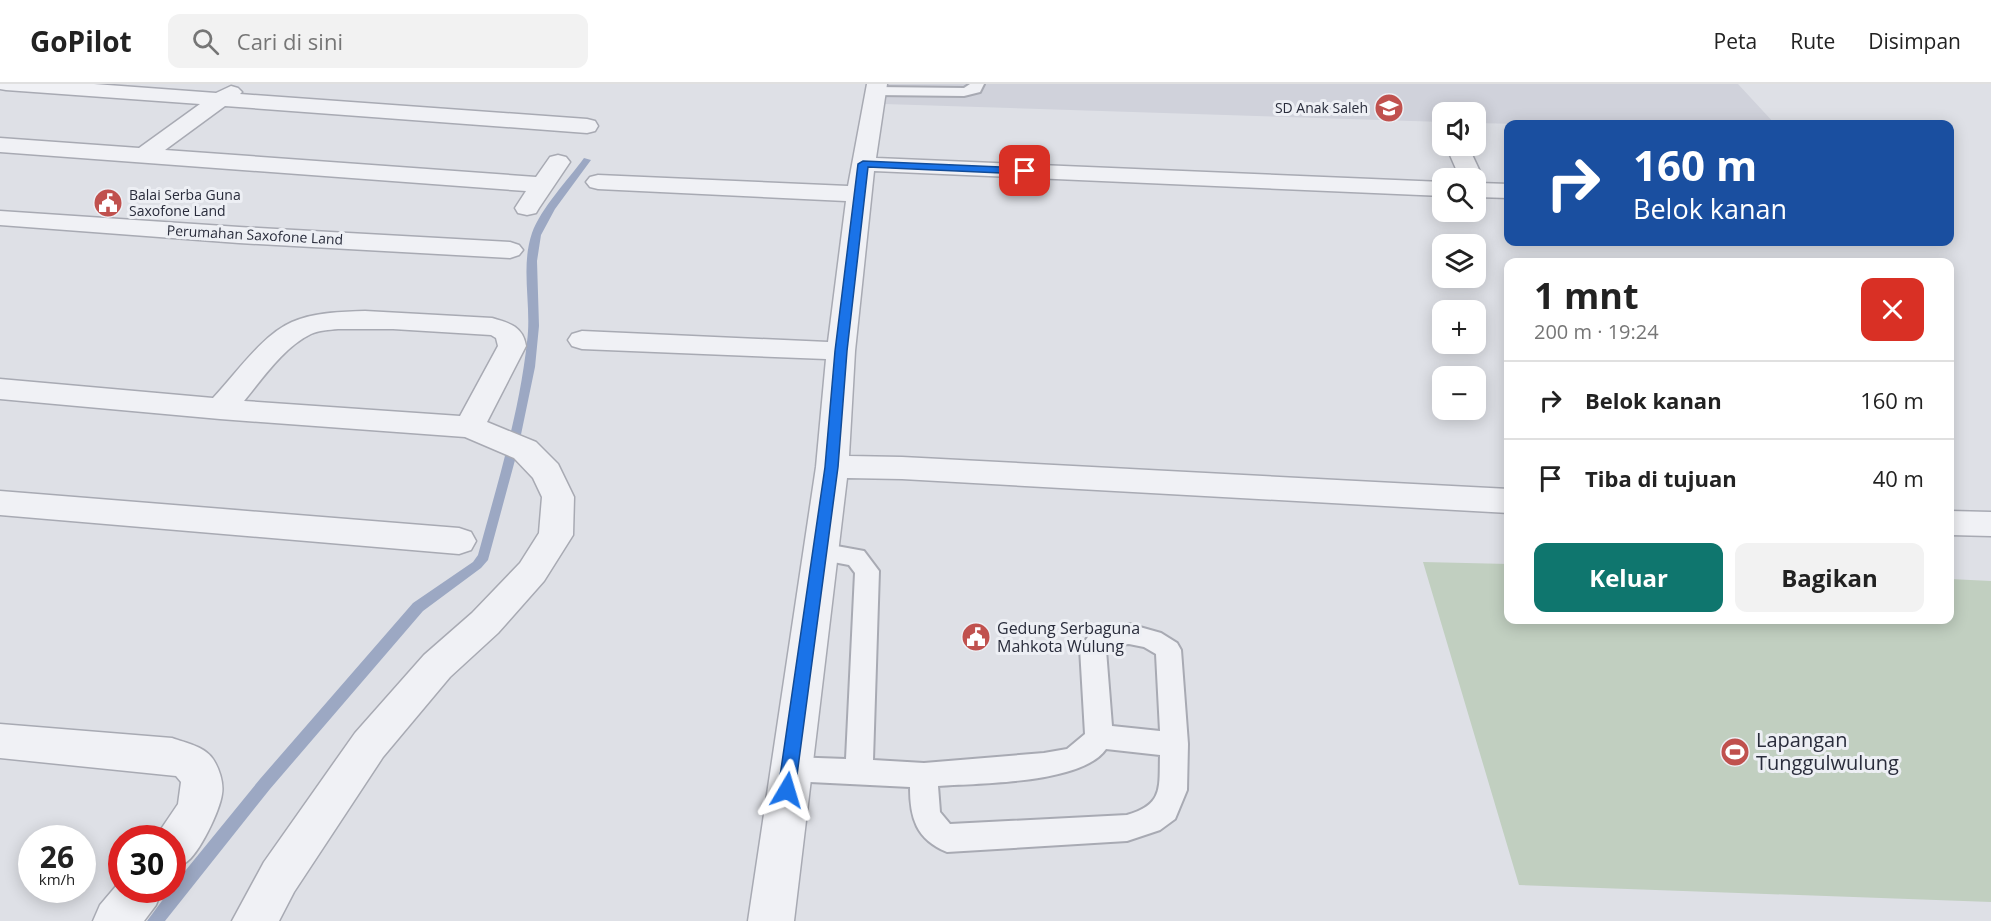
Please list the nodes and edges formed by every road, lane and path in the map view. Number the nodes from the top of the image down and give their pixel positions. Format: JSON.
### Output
{"nodes":[{"id":1,"x":6,"y":84,"type":"edge"},
{"id":2,"x":242,"y":84,"type":"edge"},
{"id":3,"x":977,"y":84,"type":"edge"},
{"id":4,"x":876,"y":88,"type":"edge"},
{"id":5,"x":223,"y":98,"type":"junction"},
{"id":6,"x":587,"y":126,"type":"dead end"},
{"id":7,"x":0,"y":145,"type":"edge"},
{"id":8,"x":143,"y":156,"type":"junction"},
{"id":9,"x":558,"y":162,"type":"dead end"},
{"id":10,"x":861,"y":179,"type":"junction"},
{"id":11,"x":598,"y":182,"type":"dead end"},
{"id":12,"x":542,"y":185,"type":"junction"},
{"id":13,"x":1432,"y":189,"type":"edge"},
{"id":14,"x":1486,"y":190,"type":"edge"},
{"id":15,"x":1504,"y":191,"type":"edge"},
{"id":16,"x":527,"y":208,"type":"dead end"},
{"id":17,"x":0,"y":218,"type":"edge"},
{"id":18,"x":510,"y":250,"type":"dead end"},
{"id":19,"x":582,"y":340,"type":"dead end"},
{"id":20,"x":841,"y":351,"type":"junction"},
{"id":21,"x":0,"y":389,"type":"edge"},
{"id":22,"x":220,"y":409,"type":"junction"},
{"id":23,"x":479,"y":432,"type":"junction"},
{"id":24,"x":832,"y":467,"type":"junction"},
{"id":25,"x":1504,"y":501,"type":"edge"},
{"id":26,"x":0,"y":503,"type":"edge"},
{"id":27,"x":1954,"y":523,"type":"edge"},
{"id":28,"x":1991,"y":524,"type":"edge"},
{"id":29,"x":459,"y":541,"type":"dead end"},
{"id":30,"x":820,"y":552,"type":"junction"},
{"id":31,"x":1099,"y":737,"type":"junction"},
{"id":32,"x":0,"y":741,"type":"edge"},
{"id":33,"x":1174,"y":744,"type":"junction"},
{"id":34,"x":790,"y":769,"type":"junction"},
{"id":35,"x":859,"y":772,"type":"junction"},
{"id":36,"x":924,"y":775,"type":"junction"},
{"id":37,"x":186,"y":827,"type":"edge"},
{"id":38,"x":130,"y":903,"type":"edge"},
{"id":39,"x":116,"y":921,"type":"edge"},
{"id":40,"x":255,"y":921,"type":"edge"},
{"id":41,"x":771,"y":921,"type":"edge"}],
"edges":[{"from":1,"to":5,"type":"street"},
{"from":2,"to":5,"type":"street"},
{"from":3,"to":4,"type":"lane"},
{"from":4,"to":10,"type":"street"},
{"from":5,"to":6,"type":"street"},
{"from":5,"to":8,"type":"street"},
{"from":7,"to":8,"type":"street"},
{"from":8,"to":12,"type":"street"},
{"from":9,"to":12,"type":"street"},
{"from":10,"to":11,"type":"street"},
{"from":10,"to":13,"type":"street"},
{"from":10,"to":20,"type":"street"},
{"from":12,"to":16,"type":"street"},
{"from":14,"to":15,"type":"street"},
{"from":17,"to":18,"type":"street","name":"Perumahan Saxofone Land"},
{"from":19,"to":20,"type":"street"},
{"from":20,"to":24,"type":"street"},
{"from":21,"to":22,"type":"street"},
{"from":22,"to":23,"type":"street"},
{"from":22,"to":23,"type":"street"},
{"from":23,"to":40,"type":"street"},
{"from":24,"to":25,"type":"street"},
{"from":24,"to":30,"type":"street"},
{"from":26,"to":29,"type":"street"},
{"from":27,"to":28,"type":"street"},
{"from":30,"to":34,"type":"street"},
{"from":30,"to":35,"type":"lane"},
{"from":31,"to":33,"type":"lane"},
{"from":31,"to":33,"type":"lane"},
{"from":31,"to":36,"type":"lane"},
{"from":32,"to":37,"type":"street"},
{"from":33,"to":36,"type":"lane"},
{"from":34,"to":35,"type":"lane"},
{"from":34,"to":41,"type":"street"},
{"from":35,"to":36,"type":"lane"},
{"from":38,"to":39,"type":"street"}]}
